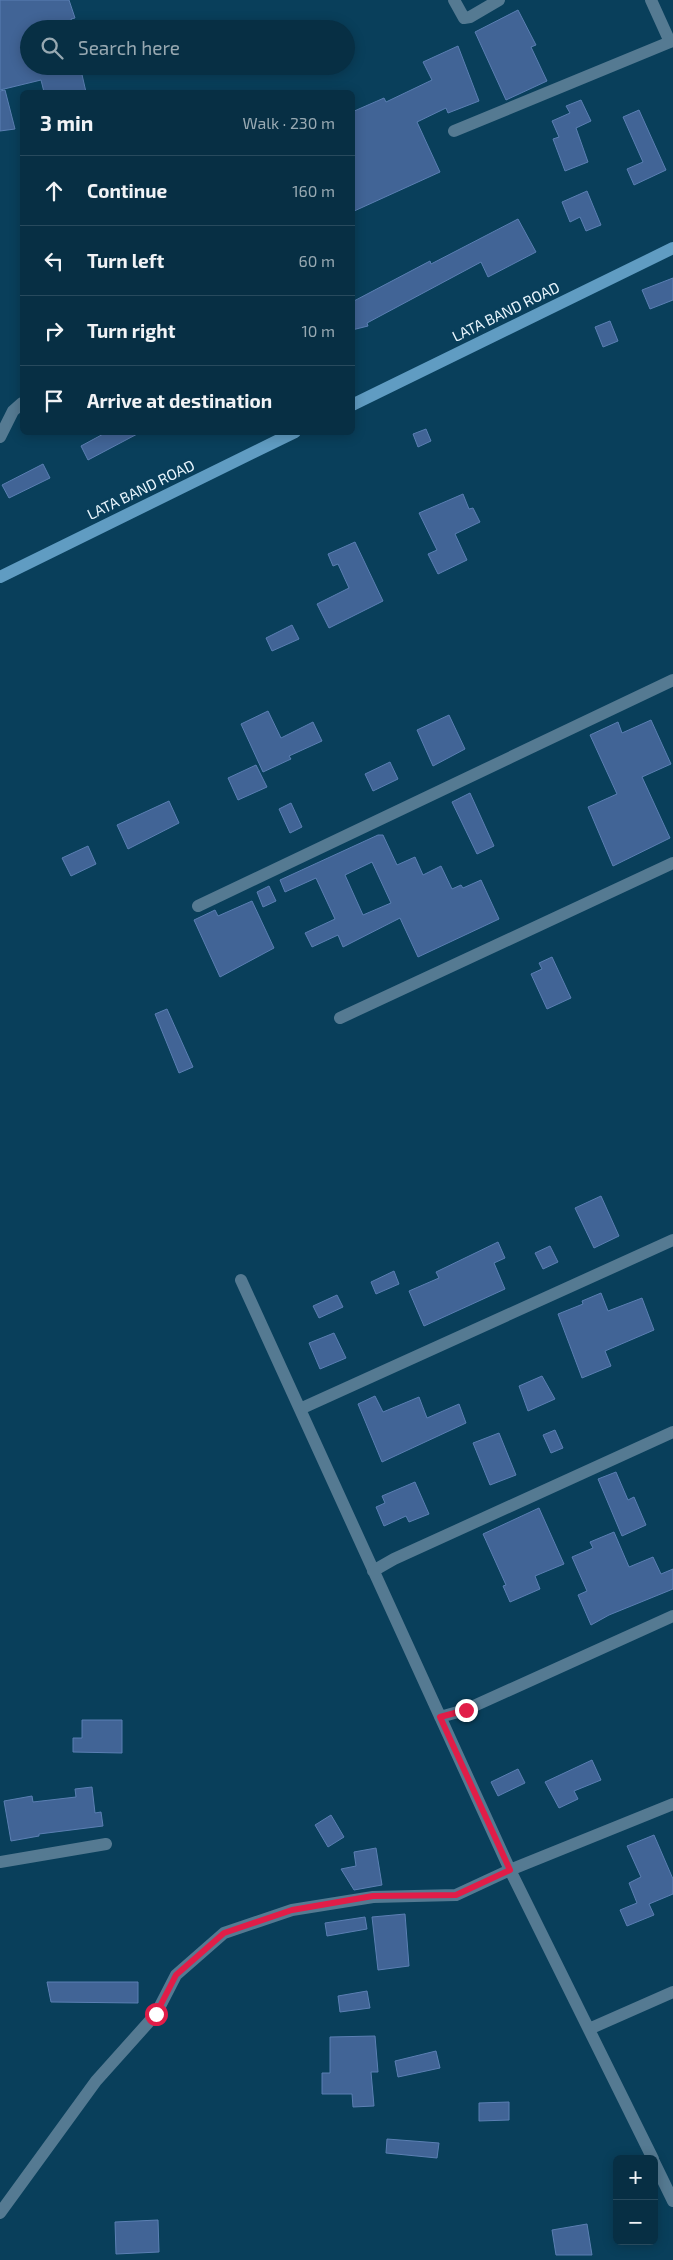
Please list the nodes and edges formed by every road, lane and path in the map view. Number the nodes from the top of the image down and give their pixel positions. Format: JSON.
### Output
{"nodes":[{"id":1,"x":454,"y":0,"type":"edge"},
{"id":2,"x":500,"y":0,"type":"edge"},
{"id":3,"x":651,"y":0,"type":"edge"},
{"id":4,"x":671,"y":41,"type":"edge"},
{"id":5,"x":454,"y":131,"type":"dead end"},
{"id":6,"x":673,"y":248,"type":"edge"},
{"id":7,"x":355,"y":404,"type":"edge"},
{"id":8,"x":20,"y":405,"type":"edge"},
{"id":9,"x":289,"y":435,"type":"edge"},
{"id":10,"x":0,"y":437,"type":"edge"},
{"id":11,"x":0,"y":577,"type":"edge"},
{"id":12,"x":673,"y":680,"type":"edge"},
{"id":13,"x":673,"y":863,"type":"edge"},
{"id":14,"x":198,"y":906,"type":"dead end"},
{"id":15,"x":340,"y":1018,"type":"dead end"},
{"id":16,"x":673,"y":1240,"type":"edge"},
{"id":17,"x":241,"y":1280,"type":"dead end"},
{"id":18,"x":300,"y":1409,"type":"junction"},
{"id":19,"x":673,"y":1432,"type":"edge"},
{"id":20,"x":373,"y":1571,"type":"junction"},
{"id":21,"x":673,"y":1616,"type":"edge"},
{"id":22,"x":440,"y":1717,"type":"junction"},
{"id":23,"x":673,"y":1804,"type":"edge"},
{"id":24,"x":106,"y":1844,"type":"dead end"},
{"id":25,"x":0,"y":1862,"type":"edge"},
{"id":26,"x":510,"y":1870,"type":"junction"},
{"id":27,"x":673,"y":1992,"type":"edge"},
{"id":28,"x":589,"y":2029,"type":"junction"},
{"id":29,"x":651,"y":2155,"type":"edge"},
{"id":30,"x":658,"y":2169,"type":"edge"},
{"id":31,"x":671,"y":2192,"type":"edge"},
{"id":32,"x":2,"y":2206,"type":"edge"}],
"edges":[{"from":1,"to":2,"type":"street"},
{"from":3,"to":4,"type":"street"},
{"from":4,"to":5,"type":"street"},
{"from":6,"to":7,"type":"main road","name":"LATA BAND ROAD"},
{"from":8,"to":10,"type":"street"},
{"from":9,"to":11,"type":"main road","name":"LATA BAND ROAD"},
{"from":12,"to":14,"type":"street"},
{"from":13,"to":15,"type":"street"},
{"from":16,"to":18,"type":"street"},
{"from":17,"to":18,"type":"street"},
{"from":18,"to":20,"type":"street"},
{"from":19,"to":20,"type":"street"},
{"from":20,"to":22,"type":"street"},
{"from":21,"to":22,"type":"street"},
{"from":22,"to":26,"type":"street"},
{"from":23,"to":26,"type":"street"},
{"from":24,"to":25,"type":"street"},
{"from":26,"to":28,"type":"street"},
{"from":26,"to":32,"type":"street"},
{"from":27,"to":28,"type":"street"},
{"from":28,"to":29,"type":"street"},
{"from":30,"to":31,"type":"street"}]}
